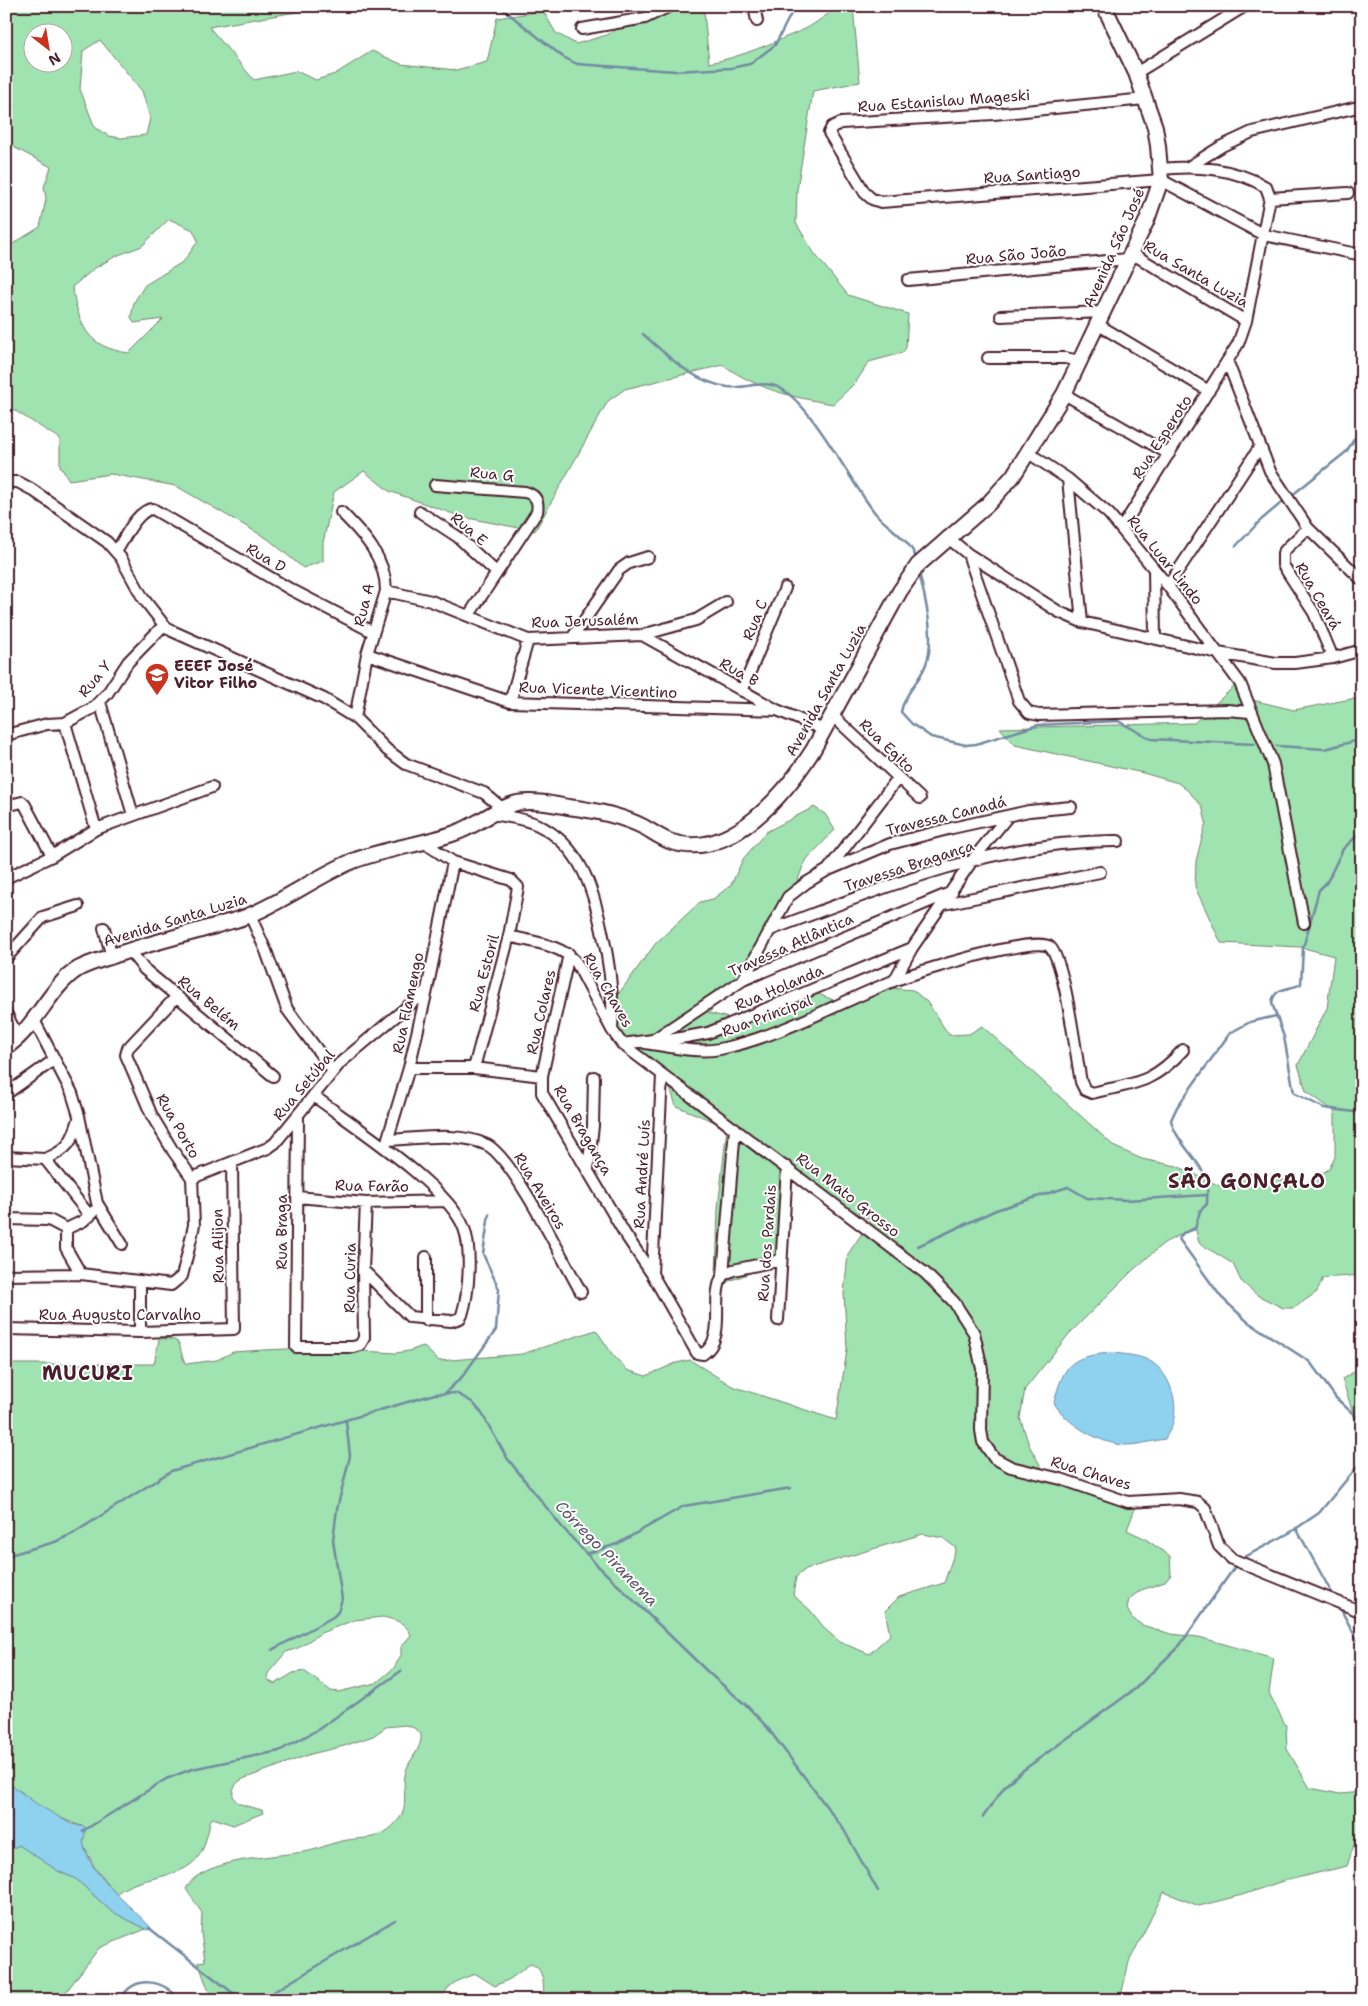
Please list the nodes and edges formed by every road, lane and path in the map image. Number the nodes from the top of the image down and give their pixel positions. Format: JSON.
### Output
{"nodes":[{"id":1,"x":670,"y":6,"type":"edge"},
{"id":2,"x":754,"y":6,"type":"edge"},
{"id":3,"x":1104,"y":6,"type":"edge"},
{"id":4,"x":1245,"y":6,"type":"edge"},
{"id":5,"x":757,"y":21,"type":"dead end"},
{"id":6,"x":582,"y":29,"type":"dead end"},
{"id":7,"x":1136,"y":73,"type":"junction"},
{"id":8,"x":1145,"y":100,"type":"junction"},
{"id":9,"x":1362,"y":106,"type":"edge"},
{"id":10,"x":1190,"y":166,"type":"junction"},
{"id":11,"x":1161,"y":175,"type":"junction"},
{"id":12,"x":1348,"y":193,"type":"dead end"},
{"id":13,"x":1270,"y":198,"type":"junction"},
{"id":14,"x":872,"y":199,"type":"joint"},
{"id":15,"x":1264,"y":235,"type":"junction"},
{"id":16,"x":1362,"y":255,"type":"edge"},
{"id":17,"x":1130,"y":256,"type":"junction"},
{"id":18,"x":908,"y":280,"type":"dead end"},
{"id":19,"x":1001,"y":316,"type":"dead end"},
{"id":20,"x":1100,"y":318,"type":"junction"},
{"id":21,"x":1246,"y":321,"type":"junction"},
{"id":22,"x":988,"y":358,"type":"dead end"},
{"id":23,"x":1080,"y":361,"type":"junction"},
{"id":24,"x":1228,"y":362,"type":"junction"},
{"id":25,"x":1209,"y":391,"type":"junction"},
{"id":26,"x":1064,"y":394,"type":"junction"},
{"id":27,"x":1259,"y":448,"type":"junction"},
{"id":28,"x":1027,"y":452,"type":"junction"},
{"id":29,"x":1169,"y":454,"type":"junction"},
{"id":30,"x":1068,"y":479,"type":"junction"},
{"id":31,"x":6,"y":482,"type":"edge"},
{"id":32,"x":436,"y":485,"type":"dead end"},
{"id":33,"x":341,"y":512,"type":"dead end"},
{"id":34,"x":420,"y":512,"type":"dead end"},
{"id":35,"x":1308,"y":528,"type":"junction"},
{"id":36,"x":1121,"y":529,"type":"junction"},
{"id":37,"x":947,"y":537,"type":"junction"},
{"id":38,"x":116,"y":552,"type":"junction"},
{"id":39,"x":968,"y":554,"type":"junction"},
{"id":40,"x":648,"y":557,"type":"dead end"},
{"id":41,"x":1154,"y":570,"type":"junction"},
{"id":42,"x":496,"y":572,"type":"junction"},
{"id":43,"x":1362,"y":580,"type":"edge"},
{"id":44,"x":1168,"y":586,"type":"junction"},
{"id":45,"x":785,"y":588,"type":"dead end"},
{"id":46,"x":386,"y":591,"type":"junction"},
{"id":47,"x":726,"y":602,"type":"dead end"},
{"id":48,"x":469,"y":615,"type":"junction"},
{"id":49,"x":1082,"y":622,"type":"junction"},
{"id":50,"x":164,"y":625,"type":"junction"},
{"id":51,"x":373,"y":632,"type":"junction"},
{"id":52,"x":642,"y":635,"type":"junction"},
{"id":53,"x":572,"y":638,"type":"junction"},
{"id":54,"x":1156,"y":638,"type":"junction"},
{"id":55,"x":528,"y":640,"type":"junction"},
{"id":56,"x":1362,"y":650,"type":"edge"},
{"id":57,"x":1218,"y":653,"type":"junction"},
{"id":58,"x":367,"y":654,"type":"junction"},
{"id":59,"x":1333,"y":658,"type":"junction"},
{"id":60,"x":742,"y":690,"type":"junction"},
{"id":61,"x":100,"y":702,"type":"junction"},
{"id":62,"x":510,"y":702,"type":"junction"},
{"id":63,"x":777,"y":710,"type":"junction"},
{"id":64,"x":1250,"y":712,"type":"junction"},
{"id":65,"x":832,"y":715,"type":"junction"},
{"id":66,"x":355,"y":718,"type":"junction"},
{"id":67,"x":65,"y":723,"type":"junction"},
{"id":68,"x":824,"y":730,"type":"junction"},
{"id":69,"x":7,"y":733,"type":"edge"},
{"id":70,"x":898,"y":778,"type":"junction"},
{"id":71,"x":212,"y":787,"type":"dead end"},
{"id":72,"x":920,"y":798,"type":"dead end"},
{"id":73,"x":8,"y":805,"type":"edge"},
{"id":74,"x":1071,"y":807,"type":"dead end"},
{"id":75,"x":498,"y":811,"type":"junction"},
{"id":76,"x":133,"y":815,"type":"junction"},
{"id":77,"x":1008,"y":816,"type":"junction"},
{"id":78,"x":96,"y":829,"type":"junction"},
{"id":79,"x":1118,"y":841,"type":"dead end"},
{"id":80,"x":425,"y":843,"type":"junction"},
{"id":81,"x":52,"y":856,"type":"junction"},
{"id":82,"x":974,"y":858,"type":"junction"},
{"id":83,"x":453,"y":862,"type":"junction"},
{"id":84,"x":826,"y":872,"type":"junction"},
{"id":85,"x":1100,"y":872,"type":"dead end"},
{"id":86,"x":6,"y":878,"type":"edge"},
{"id":87,"x":952,"y":892,"type":"junction"},
{"id":88,"x":944,"y":904,"type":"junction"},
{"id":89,"x":78,"y":906,"type":"dead end"},
{"id":90,"x":250,"y":915,"type":"junction"},
{"id":91,"x":1304,"y":923,"type":"dead end"},
{"id":92,"x":104,"y":928,"type":"dead end"},
{"id":93,"x":770,"y":930,"type":"junction"},
{"id":94,"x":509,"y":936,"type":"junction"},
{"id":95,"x":912,"y":948,"type":"junction"},
{"id":96,"x":129,"y":950,"type":"junction"},
{"id":97,"x":569,"y":954,"type":"junction"},
{"id":98,"x":112,"y":957,"type":"junction"},
{"id":99,"x":6,"y":958,"type":"edge"},
{"id":100,"x":742,"y":980,"type":"junction"},
{"id":101,"x":894,"y":981,"type":"junction"},
{"id":102,"x":428,"y":990,"type":"junction"},
{"id":103,"x":177,"y":996,"type":"junction"},
{"id":104,"x":6,"y":1013,"type":"edge"},
{"id":105,"x":34,"y":1020,"type":"junction"},
{"id":106,"x":612,"y":1030,"type":"junction"},
{"id":107,"x":19,"y":1039,"type":"junction"},
{"id":108,"x":649,"y":1042,"type":"junction"},
{"id":109,"x":622,"y":1044,"type":"junction"},
{"id":110,"x":6,"y":1047,"type":"edge"},
{"id":111,"x":1183,"y":1050,"type":"dead end"},
{"id":112,"x":54,"y":1060,"type":"junction"},
{"id":113,"x":409,"y":1068,"type":"junction"},
{"id":114,"x":474,"y":1068,"type":"junction"},
{"id":115,"x":333,"y":1070,"type":"junction"},
{"id":116,"x":273,"y":1076,"type":"dead end"},
{"id":117,"x":542,"y":1076,"type":"junction"},
{"id":118,"x":662,"y":1076,"type":"junction"},
{"id":119,"x":594,"y":1077,"type":"dead end"},
{"id":120,"x":6,"y":1094,"type":"edge"},
{"id":121,"x":314,"y":1096,"type":"junction"},
{"id":122,"x":79,"y":1116,"type":"junction"},
{"id":123,"x":298,"y":1117,"type":"junction"},
{"id":124,"x":735,"y":1128,"type":"junction"},
{"id":125,"x":386,"y":1144,"type":"junction"},
{"id":126,"x":6,"y":1157,"type":"edge"},
{"id":127,"x":45,"y":1159,"type":"junction"},
{"id":128,"x":232,"y":1163,"type":"junction"},
{"id":129,"x":787,"y":1167,"type":"junction"},
{"id":130,"x":588,"y":1169,"type":"junction"},
{"id":131,"x":192,"y":1178,"type":"junction"},
{"id":132,"x":297,"y":1197,"type":"junction"},
{"id":133,"x":446,"y":1201,"type":"junction"},
{"id":134,"x":96,"y":1202,"type":"junction"},
{"id":135,"x":366,"y":1203,"type":"junction"},
{"id":136,"x":90,"y":1216,"type":"junction"},
{"id":137,"x":6,"y":1218,"type":"edge"},
{"id":138,"x":66,"y":1229,"type":"junction"},
{"id":139,"x":122,"y":1244,"type":"dead end"},
{"id":140,"x":426,"y":1257,"type":"dead end"},
{"id":141,"x":781,"y":1260,"type":"junction"},
{"id":142,"x":363,"y":1270,"type":"junction"},
{"id":143,"x":81,"y":1274,"type":"junction"},
{"id":144,"x":652,"y":1274,"type":"junction"},
{"id":145,"x":6,"y":1275,"type":"edge"},
{"id":146,"x":724,"y":1276,"type":"junction"},
{"id":147,"x":140,"y":1281,"type":"junction"},
{"id":148,"x":581,"y":1292,"type":"dead end"},
{"id":149,"x":426,"y":1320,"type":"junction"},
{"id":150,"x":778,"y":1320,"type":"dead end"},
{"id":151,"x":234,"y":1329,"type":"joint"},
{"id":152,"x":6,"y":1330,"type":"edge"},
{"id":153,"x":140,"y":1332,"type":"junction"},
{"id":154,"x":353,"y":1348,"type":"joint"},
{"id":155,"x":981,"y":1418,"type":"joint"},
{"id":156,"x":1362,"y":1612,"type":"edge"}],
"edges":[{"from":1,"to":6,"type":"street"},
{"from":2,"to":5,"type":"street"},
{"from":3,"to":7,"type":"street","name":"Avenida São José"},
{"from":4,"to":7,"type":"street"},
{"from":7,"to":8,"type":"street","name":"Avenida São José"},
{"from":8,"to":11,"type":"street","name":"Avenida São José"},
{"from":8,"to":14,"type":"street","name":"Rua Estanislau Mageski"},
{"from":9,"to":10,"type":"street"},
{"from":10,"to":11,"type":"street","name":"Rua Santiago"},
{"from":10,"to":13,"type":"street"},
{"from":11,"to":14,"type":"street","name":"Rua Santiago"},
{"from":11,"to":15,"type":"street"},
{"from":11,"to":17,"type":"street","name":"Avenida São José"},
{"from":12,"to":13,"type":"street"},
{"from":13,"to":15,"type":"street","name":"Rua Esperoto"},
{"from":15,"to":16,"type":"street"},
{"from":15,"to":21,"type":"street","name":"Rua Esperoto"},
{"from":17,"to":18,"type":"street","name":"Rua São João"},
{"from":17,"to":20,"type":"street","name":"Avenida São José"},
{"from":17,"to":21,"type":"street","name":"Rua Santa Luzia"},
{"from":19,"to":20,"type":"street"},
{"from":20,"to":23,"type":"street","name":"Avenida São José"},
{"from":20,"to":25,"type":"street"},
{"from":21,"to":24,"type":"street","name":"Rua Esperoto"},
{"from":22,"to":23,"type":"street"},
{"from":23,"to":26,"type":"street","name":"Avenida Santa Luzia"},
{"from":24,"to":25,"type":"street","name":"Rua Esperoto"},
{"from":24,"to":27,"type":"street"},
{"from":25,"to":29,"type":"street","name":"Rua Esperoto"},
{"from":26,"to":28,"type":"street","name":"Avenida Santa Luzia"},
{"from":26,"to":29,"type":"street"},
{"from":27,"to":35,"type":"street"},
{"from":27,"to":44,"type":"street"},
{"from":28,"to":30,"type":"street","name":"Rua Luar Lindo"},
{"from":28,"to":37,"type":"street","name":"Avenida Santa Luzia"},
{"from":29,"to":36,"type":"street","name":"Rua Esperoto"},
{"from":30,"to":36,"type":"street","name":"Rua Luar Lindo"},
{"from":30,"to":49,"type":"street"},
{"from":31,"to":38,"type":"street"},
{"from":32,"to":42,"type":"street","name":"Rua G"},
{"from":33,"to":46,"type":"street","name":"Rua A"},
{"from":34,"to":42,"type":"street","name":"Rua E"},
{"from":35,"to":43,"type":"street"},
{"from":35,"to":59,"type":"street","name":"Rua Ceará"},
{"from":36,"to":41,"type":"street","name":"Rua Luar Lindo"},
{"from":37,"to":39,"type":"street"},
{"from":37,"to":65,"type":"street","name":"Avenida Santa Luzia"},
{"from":38,"to":50,"type":"street"},
{"from":38,"to":51,"type":"street","name":"Rua D"},
{"from":39,"to":49,"type":"street"},
{"from":39,"to":64,"type":"street"},
{"from":40,"to":53,"type":"street"},
{"from":41,"to":44,"type":"street","name":"Rua Luar Lindo"},
{"from":41,"to":54,"type":"street"},
{"from":42,"to":48,"type":"street"},
{"from":44,"to":57,"type":"street","name":"Rua Luar Lindo"},
{"from":45,"to":60,"type":"street","name":"Rua C"},
{"from":46,"to":48,"type":"street","name":"Rua Jerusalém"},
{"from":46,"to":51,"type":"street","name":"Rua A"},
{"from":47,"to":52,"type":"street","name":"Rua Jerusalém"},
{"from":48,"to":55,"type":"street","name":"Rua Jerusalém"},
{"from":49,"to":54,"type":"street"},
{"from":50,"to":61,"type":"street","name":"Rua Y"},
{"from":50,"to":66,"type":"street"},
{"from":51,"to":58,"type":"street","name":"Rua A"},
{"from":52,"to":53,"type":"street","name":"Rua Jerusalém"},
{"from":52,"to":60,"type":"street","name":"Rua B"},
{"from":53,"to":55,"type":"street","name":"Rua Jerusalém"},
{"from":54,"to":57,"type":"street"},
{"from":55,"to":62,"type":"street"},
{"from":56,"to":59,"type":"street"},
{"from":57,"to":59,"type":"street"},
{"from":57,"to":64,"type":"street","name":"Rua Luar Lindo"},
{"from":58,"to":62,"type":"street","name":"Rua Vicente Vicentino"},
{"from":58,"to":66,"type":"street","name":"Rua A"},
{"from":60,"to":63,"type":"street","name":"Rua B"},
{"from":61,"to":67,"type":"street","name":"Rua Y"},
{"from":61,"to":76,"type":"street"},
{"from":62,"to":63,"type":"street","name":"Rua Vicente Vicentino"},
{"from":63,"to":68,"type":"street","name":"Rua B"},
{"from":64,"to":91,"type":"street","name":"Rua Luar Lindo"},
{"from":65,"to":68,"type":"street","name":"Avenida Santa Luzia"},
{"from":65,"to":70,"type":"street","name":"Rua Egito"},
{"from":66,"to":75,"type":"street"},
{"from":67,"to":69,"type":"street","name":"Rua Y"},
{"from":67,"to":78,"type":"street"},
{"from":68,"to":75,"type":"street","name":"Avenida Santa Luzia"},
{"from":70,"to":72,"type":"street","name":"Rua Egito"},
{"from":70,"to":84,"type":"street"},
{"from":71,"to":76,"type":"street"},
{"from":73,"to":81,"type":"street"},
{"from":74,"to":77,"type":"street","name":"Travessa Canadá"},
{"from":75,"to":80,"type":"street","name":"Avenida Santa Luzia"},
{"from":75,"to":106,"type":"street"},
{"from":76,"to":78,"type":"street"},
{"from":77,"to":82,"type":"street"},
{"from":77,"to":84,"type":"street","name":"Travessa Canadá"},
{"from":78,"to":81,"type":"street"},
{"from":79,"to":82,"type":"street","name":"Travessa Bragança"},
{"from":80,"to":83,"type":"street"},
{"from":80,"to":90,"type":"street","name":"Avenida Santa Luzia"},
{"from":81,"to":86,"type":"street"},
{"from":82,"to":87,"type":"street"},
{"from":82,"to":93,"type":"street","name":"Travessa Bragança"},
{"from":83,"to":94,"type":"street","name":"Rua Estoril"},
{"from":83,"to":102,"type":"street","name":"Rua Flamengo"},
{"from":84,"to":93,"type":"street","name":"Travessa Canadá"},
{"from":85,"to":88,"type":"street"},
{"from":87,"to":88,"type":"street"},
{"from":87,"to":100,"type":"street","name":"Travessa Atlântica"},
{"from":88,"to":95,"type":"street"},
{"from":89,"to":99,"type":"street"},
{"from":90,"to":96,"type":"street","name":"Avenida Santa Luzia"},
{"from":90,"to":115,"type":"street"},
{"from":92,"to":98,"type":"street"},
{"from":93,"to":100,"type":"street"},
{"from":94,"to":97,"type":"street","name":"Rua Chaves"},
{"from":94,"to":114,"type":"street","name":"Rua Estoril"},
{"from":95,"to":101,"type":"street"},
{"from":95,"to":108,"type":"street","name":"Rua Holanda"},
{"from":96,"to":98,"type":"street","name":"Avenida Santa Luzia"},
{"from":96,"to":103,"type":"street","name":"Rua Belém"},
{"from":97,"to":106,"type":"street","name":"Rua Chaves"},
{"from":97,"to":117,"type":"street","name":"Rua Colares"},
{"from":98,"to":105,"type":"street","name":"Avenida Santa Luzia"},
{"from":100,"to":108,"type":"street","name":"Travessa Atlântica"},
{"from":101,"to":108,"type":"street","name":"Rua Principal"},
{"from":101,"to":111,"type":"street","name":"Rua Principal"},
{"from":102,"to":113,"type":"street","name":"Rua Flamengo"},
{"from":102,"to":115,"type":"street","name":"Rua Setúbal"},
{"from":103,"to":116,"type":"street","name":"Rua Belém"},
{"from":103,"to":131,"type":"street","name":"Rua Porto"},
{"from":104,"to":107,"type":"street"},
{"from":105,"to":107,"type":"street","name":"Avenida Santa Luzia"},
{"from":105,"to":112,"type":"street"},
{"from":106,"to":109,"type":"street","name":"Rua Chaves"},
{"from":107,"to":110,"type":"street","name":"Avenida Santa Luzia"},
{"from":108,"to":109,"type":"street"},
{"from":109,"to":118,"type":"street","name":"Rua Mato Grosso"},
{"from":112,"to":120,"type":"street"},
{"from":112,"to":122,"type":"street"},
{"from":113,"to":114,"type":"street","name":"Rua Bragança"},
{"from":113,"to":125,"type":"street","name":"Rua Flamengo"},
{"from":114,"to":117,"type":"street","name":"Rua Bragança"},
{"from":115,"to":121,"type":"street","name":"Rua Setúbal"},
{"from":117,"to":130,"type":"street","name":"Rua Bragança"},
{"from":118,"to":124,"type":"street","name":"Rua Mato Grosso"},
{"from":118,"to":144,"type":"street","name":"Rua André Luís"},
{"from":119,"to":130,"type":"street"},
{"from":121,"to":123,"type":"street","name":"Rua Setúbal"},
{"from":121,"to":125,"type":"street"},
{"from":122,"to":127,"type":"street"},
{"from":122,"to":134,"type":"street"},
{"from":123,"to":128,"type":"street","name":"Rua Setúbal"},
{"from":123,"to":132,"type":"street","name":"Rua Braga"},
{"from":124,"to":129,"type":"street","name":"Rua Mato Grosso"},
{"from":124,"to":146,"type":"street"},
{"from":125,"to":133,"type":"street"},
{"from":125,"to":148,"type":"street","name":"Rua Aveiros"},
{"from":126,"to":127,"type":"street"},
{"from":127,"to":136,"type":"street"},
{"from":128,"to":131,"type":"street","name":"Rua Setúbal"},
{"from":128,"to":151,"type":"street","name":"Rua Alijon"},
{"from":129,"to":141,"type":"street","name":"Rua dos Pardais"},
{"from":129,"to":155,"type":"street","name":"Rua Mato Grosso"},
{"from":130,"to":144,"type":"street","name":"Rua Bragança"},
{"from":131,"to":147,"type":"street","name":"Rua Porto"},
{"from":132,"to":135,"type":"street","name":"Rua Farão"},
{"from":132,"to":154,"type":"street","name":"Rua Braga"},
{"from":133,"to":135,"type":"street","name":"Rua Farão"},
{"from":133,"to":149,"type":"street"},
{"from":134,"to":136,"type":"street"},
{"from":134,"to":139,"type":"street"},
{"from":135,"to":142,"type":"street","name":"Rua Curia"},
{"from":136,"to":138,"type":"street"},
{"from":137,"to":138,"type":"street"},
{"from":138,"to":143,"type":"street"},
{"from":140,"to":149,"type":"street"},
{"from":141,"to":146,"type":"street"},
{"from":141,"to":150,"type":"street","name":"Rua dos Pardais"},
{"from":142,"to":149,"type":"street"},
{"from":142,"to":154,"type":"street","name":"Rua Curia"},
{"from":143,"to":145,"type":"street"},
{"from":143,"to":147,"type":"street"},
{"from":144,"to":146,"type":"street","name":"Rua Bragança"},
{"from":147,"to":153,"type":"street"},
{"from":151,"to":153,"type":"street","name":"Rua Augusto Carvalho"},
{"from":152,"to":153,"type":"street","name":"Rua Augusto Carvalho"},
{"from":155,"to":156,"type":"street","name":"Rua Chaves"}]}
